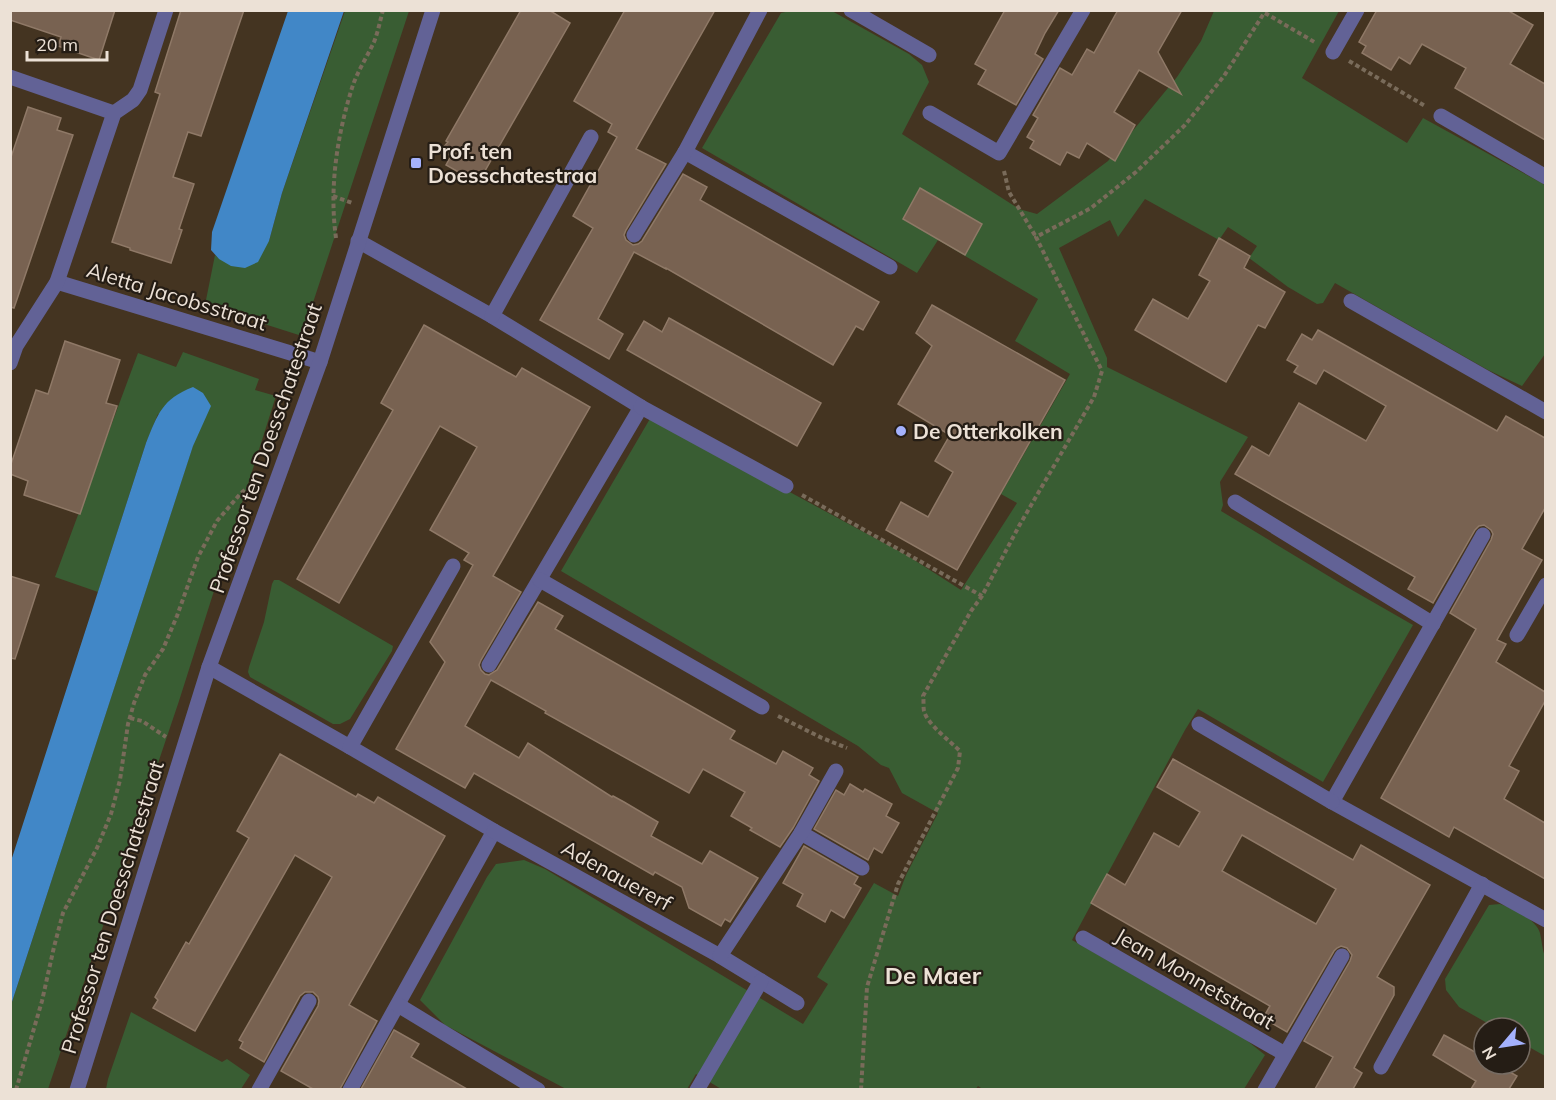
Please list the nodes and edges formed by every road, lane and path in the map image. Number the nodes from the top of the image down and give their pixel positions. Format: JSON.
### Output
{"nodes":[{"id":1,"x":166,"y":10,"type":"edge"},
{"id":2,"x":383,"y":10,"type":"edge"},
{"id":3,"x":433,"y":10,"type":"edge"},
{"id":4,"x":760,"y":10,"type":"edge"},
{"id":5,"x":851,"y":10,"type":"edge"},
{"id":6,"x":1083,"y":10,"type":"edge"},
{"id":7,"x":1357,"y":10,"type":"edge"},
{"id":8,"x":1265,"y":12,"type":"edge"},
{"id":9,"x":1333,"y":52,"type":"junction"},
{"id":10,"x":929,"y":55,"type":"dead end"},
{"id":11,"x":10,"y":77,"type":"edge"},
{"id":12,"x":114,"y":113,"type":"junction"},
{"id":13,"x":930,"y":113,"type":"dead end"},
{"id":14,"x":1441,"y":116,"type":"joint"},
{"id":15,"x":591,"y":137,"type":"dead end"},
{"id":16,"x":685,"y":152,"type":"junction"},
{"id":17,"x":999,"y":153,"type":"junction"},
{"id":18,"x":1545,"y":177,"type":"edge"},
{"id":19,"x":634,"y":235,"type":"dead end"},
{"id":20,"x":1036,"y":237,"type":"junction"},
{"id":21,"x":358,"y":241,"type":"junction"},
{"id":22,"x":337,"y":244,"type":"dead end"},
{"id":23,"x":890,"y":267,"type":"dead end"},
{"id":24,"x":57,"y":282,"type":"junction"},
{"id":25,"x":1351,"y":301,"type":"dead end"},
{"id":26,"x":492,"y":316,"type":"junction"},
{"id":27,"x":13,"y":345,"type":"edge"},
{"id":28,"x":320,"y":362,"type":"junction"},
{"id":29,"x":10,"y":363,"type":"edge"},
{"id":30,"x":640,"y":407,"type":"junction"},
{"id":31,"x":1545,"y":412,"type":"edge"},
{"id":32,"x":284,"y":459,"type":"junction"},
{"id":33,"x":786,"y":486,"type":"joint"},
{"id":34,"x":1235,"y":502,"type":"dead end"},
{"id":35,"x":1483,"y":535,"type":"dead end"},
{"id":36,"x":453,"y":566,"type":"dead end"},
{"id":37,"x":540,"y":580,"type":"junction"},
{"id":38,"x":1545,"y":585,"type":"edge"},
{"id":39,"x":982,"y":596,"type":"junction"},
{"id":40,"x":1433,"y":624,"type":"junction"},
{"id":41,"x":1517,"y":635,"type":"dead end"},
{"id":42,"x":489,"y":665,"type":"dead end"},
{"id":43,"x":209,"y":668,"type":"junction"},
{"id":44,"x":762,"y":707,"type":"joint"},
{"id":45,"x":130,"y":718,"type":"junction"},
{"id":46,"x":1199,"y":724,"type":"dead end"},
{"id":47,"x":350,"y":747,"type":"junction"},
{"id":48,"x":847,"y":748,"type":"dead end"},
{"id":49,"x":183,"y":749,"type":"junction"},
{"id":50,"x":836,"y":771,"type":"dead end"},
{"id":51,"x":1332,"y":802,"type":"junction"},
{"id":52,"x":494,"y":831,"type":"junction"},
{"id":53,"x":801,"y":833,"type":"junction"},
{"id":54,"x":862,"y":868,"type":"dead end"},
{"id":55,"x":1482,"y":884,"type":"junction"},
{"id":56,"x":1545,"y":920,"type":"edge"},
{"id":57,"x":1083,"y":938,"type":"dead end"},
{"id":58,"x":720,"y":956,"type":"junction"},
{"id":59,"x":1342,"y":956,"type":"dead end"},
{"id":60,"x":761,"y":981,"type":"junction"},
{"id":61,"x":309,"y":1000,"type":"dead end"},
{"id":62,"x":797,"y":1003,"type":"dead end"},
{"id":63,"x":398,"y":1005,"type":"junction"},
{"id":64,"x":1286,"y":1054,"type":"junction"},
{"id":65,"x":1381,"y":1067,"type":"dead end"},
{"id":66,"x":16,"y":1089,"type":"edge"},
{"id":67,"x":77,"y":1089,"type":"edge"},
{"id":68,"x":259,"y":1089,"type":"edge"},
{"id":69,"x":350,"y":1089,"type":"edge"},
{"id":70,"x":538,"y":1089,"type":"edge"},
{"id":71,"x":698,"y":1089,"type":"edge"},
{"id":72,"x":861,"y":1089,"type":"edge"},
{"id":73,"x":1265,"y":1089,"type":"edge"}],
"edges":[{"from":1,"to":12,"type":"street"},
{"from":2,"to":22,"type":"path"},
{"from":3,"to":21,"type":"street","name":"Professor ten Doesschatestraat"},
{"from":4,"to":16,"type":"street"},
{"from":5,"to":10,"type":"street"},
{"from":6,"to":17,"type":"street"},
{"from":7,"to":9,"type":"street"},
{"from":8,"to":9,"type":"path"},
{"from":8,"to":20,"type":"path"},
{"from":9,"to":14,"type":"path"},
{"from":11,"to":12,"type":"street"},
{"from":12,"to":24,"type":"street","name":"Aletta Jacobsstraat"},
{"from":13,"to":17,"type":"street"},
{"from":14,"to":18,"type":"street"},
{"from":15,"to":26,"type":"street"},
{"from":16,"to":19,"type":"street"},
{"from":16,"to":23,"type":"street"},
{"from":17,"to":20,"type":"path"},
{"from":20,"to":39,"type":"path"},
{"from":21,"to":26,"type":"street"},
{"from":21,"to":28,"type":"street","name":"Professor ten Doesschatestraat"},
{"from":24,"to":27,"type":"street","name":"Aletta Jacobsstraat"},
{"from":24,"to":28,"type":"street","name":"Aletta Jacobsstraat"},
{"from":25,"to":31,"type":"street"},
{"from":26,"to":30,"type":"street"},
{"from":27,"to":29,"type":"street","name":"Aletta Jacobsstraat"},
{"from":28,"to":32,"type":"street","name":"Professor ten Doesschatestraat"},
{"from":30,"to":33,"type":"street"},
{"from":30,"to":37,"type":"street"},
{"from":32,"to":43,"type":"street","name":"Professor ten Doesschatestraat"},
{"from":32,"to":45,"type":"path"},
{"from":33,"to":39,"type":"path"},
{"from":34,"to":40,"type":"street"},
{"from":35,"to":40,"type":"street"},
{"from":36,"to":47,"type":"street"},
{"from":37,"to":42,"type":"street"},
{"from":37,"to":44,"type":"street"},
{"from":38,"to":41,"type":"street"},
{"from":39,"to":72,"type":"path"},
{"from":40,"to":51,"type":"street"},
{"from":43,"to":47,"type":"street"},
{"from":43,"to":49,"type":"street","name":"Professor ten Doesschatestraat"},
{"from":44,"to":48,"type":"path"},
{"from":45,"to":49,"type":"path"},
{"from":45,"to":66,"type":"path"},
{"from":46,"to":51,"type":"street"},
{"from":47,"to":52,"type":"street"},
{"from":49,"to":67,"type":"street","name":"Professor ten Doesschatestraat"},
{"from":50,"to":53,"type":"street"},
{"from":51,"to":55,"type":"street"},
{"from":52,"to":58,"type":"street","name":"Adenauererf"},
{"from":52,"to":63,"type":"street"},
{"from":53,"to":54,"type":"street"},
{"from":53,"to":58,"type":"street"},
{"from":55,"to":56,"type":"street"},
{"from":55,"to":65,"type":"street"},
{"from":57,"to":64,"type":"street","name":"Jean Monnetstraat"},
{"from":58,"to":60,"type":"street","name":"Adenauererf"},
{"from":59,"to":64,"type":"street","name":"Jean Monnetstraat"},
{"from":60,"to":62,"type":"street","name":"Adenauererf"},
{"from":60,"to":71,"type":"street"},
{"from":61,"to":68,"type":"street"},
{"from":63,"to":69,"type":"street"},
{"from":63,"to":70,"type":"street"},
{"from":64,"to":73,"type":"street","name":"Jean Monnetstraat"}]}
